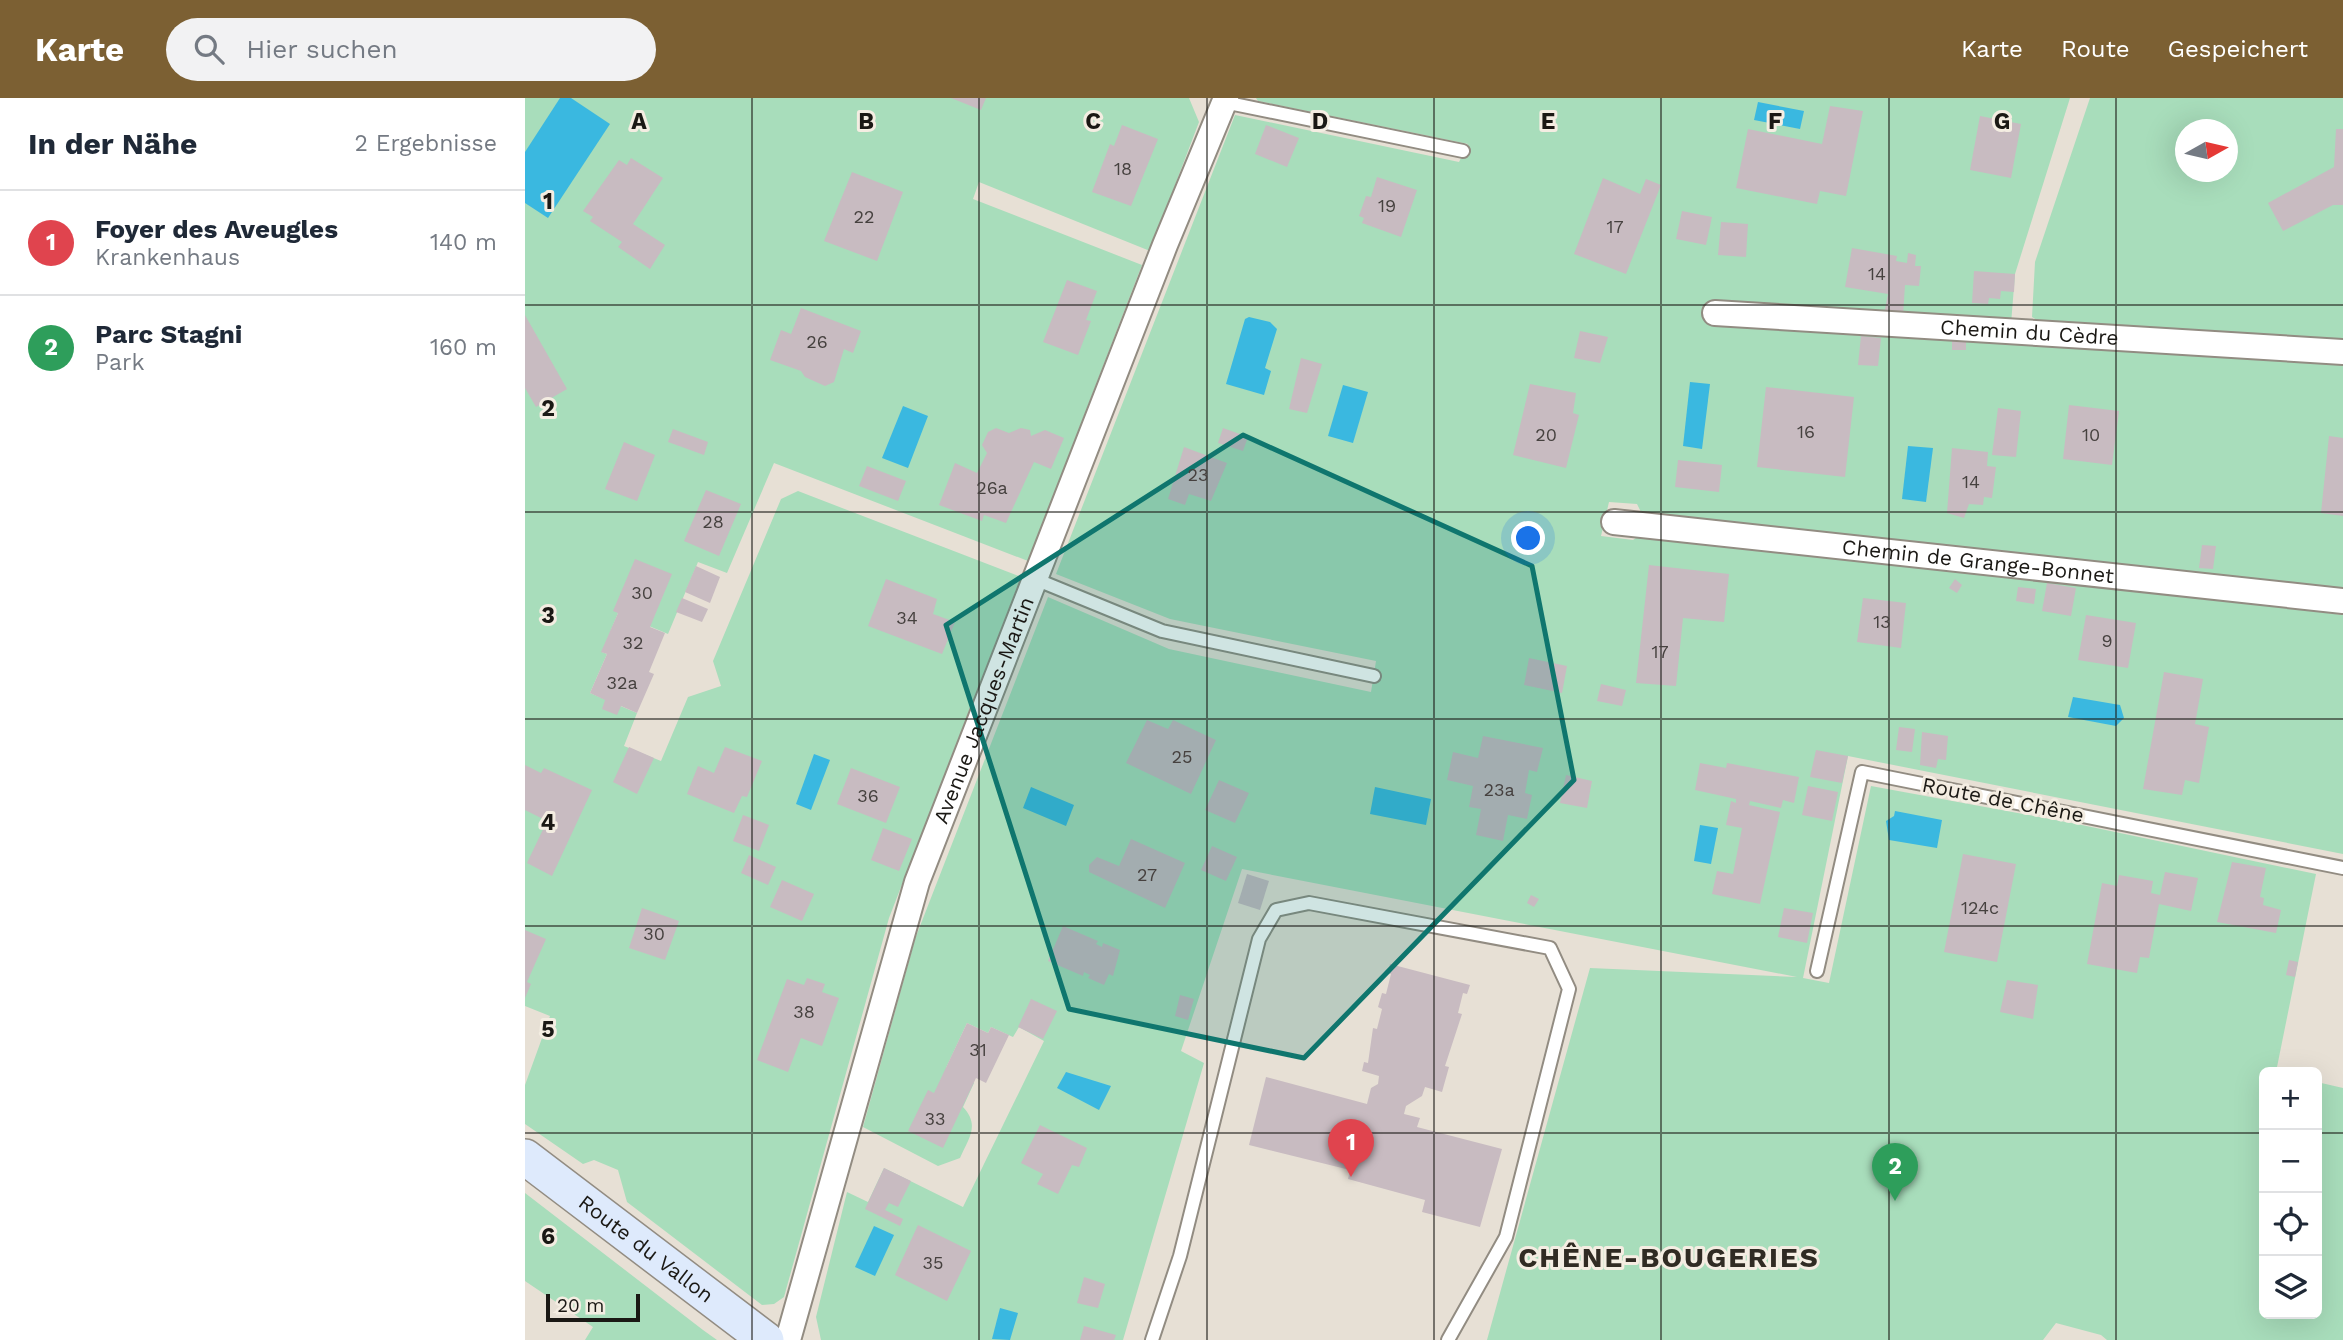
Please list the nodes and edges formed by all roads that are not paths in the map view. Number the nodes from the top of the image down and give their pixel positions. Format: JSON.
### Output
{"nodes":[{"id":1,"x":1225,"y":99,"type":"edge"},
{"id":2,"x":1464,"y":151,"type":"dead end"},
{"id":3,"x":1715,"y":313,"type":"dead end"},
{"id":4,"x":2343,"y":352,"type":"edge"},
{"id":5,"x":1614,"y":522,"type":"dead end"},
{"id":6,"x":1035,"y":579,"type":"junction"},
{"id":7,"x":2343,"y":601,"type":"edge"},
{"id":8,"x":1374,"y":676,"type":"dead end"},
{"id":9,"x":2343,"y":868,"type":"edge"},
{"id":10,"x":1817,"y":971,"type":"dead end"},
{"id":11,"x":525,"y":1157,"type":"edge"},
{"id":12,"x":767,"y":1340,"type":"edge"},
{"id":13,"x":788,"y":1340,"type":"edge"},
{"id":14,"x":1152,"y":1340,"type":"edge"},
{"id":15,"x":1448,"y":1340,"type":"edge"}],
"edges":[{"from":1,"to":2,"type":"lane"},
{"from":1,"to":6,"type":"street","name":"Avenue Jacques-Martin"},
{"from":3,"to":4,"type":"street","name":"Chemin du Cèdre"},
{"from":5,"to":7,"type":"street","name":"Chemin de Grange-Bonnet"},
{"from":6,"to":8,"type":"lane"},
{"from":6,"to":13,"type":"street","name":"Avenue Jacques-Martin"},
{"from":9,"to":10,"type":"lane","name":"Route de Chêne"},
{"from":11,"to":12,"type":"main road","name":"Route du Vallon"},
{"from":14,"to":15,"type":"lane"}]}
